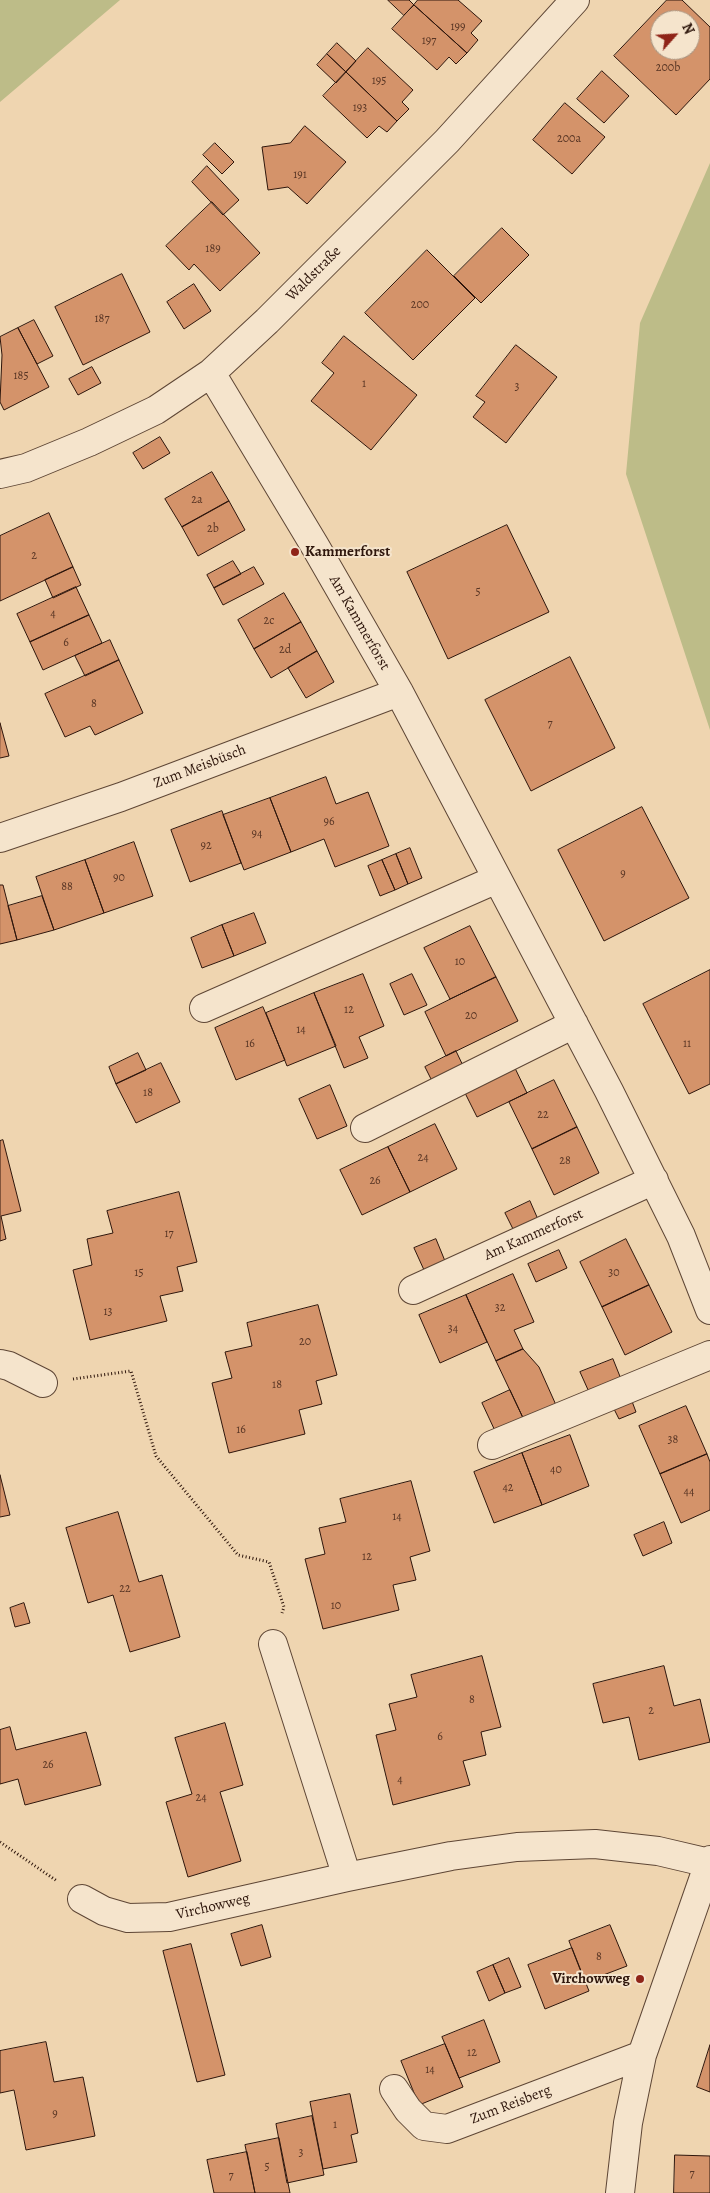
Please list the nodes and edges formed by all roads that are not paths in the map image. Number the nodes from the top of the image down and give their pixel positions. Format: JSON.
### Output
{"nodes":[{"id":1,"x":575,"y":0,"type":"edge"},
{"id":2,"x":211,"y":373,"type":"junction"},
{"id":3,"x":0,"y":474,"type":"edge"},
{"id":4,"x":399,"y":692,"type":"junction"},
{"id":5,"x":0,"y":838,"type":"edge"},
{"id":6,"x":497,"y":879,"type":"junction"},
{"id":7,"x":204,"y":1008,"type":"dead end"},
{"id":8,"x":574,"y":1024,"type":"junction"},
{"id":9,"x":365,"y":1128,"type":"dead end"},
{"id":10,"x":654,"y":1180,"type":"junction"},
{"id":11,"x":413,"y":1290,"type":"dead end"},
{"id":12,"x":710,"y":1310,"type":"edge"},
{"id":13,"x":710,"y":1355,"type":"edge"},
{"id":14,"x":0,"y":1364,"type":"edge"},
{"id":15,"x":43,"y":1383,"type":"road end"},
{"id":16,"x":492,"y":1445,"type":"dead end"},
{"id":17,"x":273,"y":1644,"type":"road end"},
{"id":18,"x":709,"y":1862,"type":"edge"},
{"id":19,"x":348,"y":1877,"type":"junction"},
{"id":20,"x":82,"y":1899,"type":"road end"},
{"id":21,"x":642,"y":2055,"type":"junction"},
{"id":22,"x":394,"y":2089,"type":"dead end"},
{"id":23,"x":620,"y":2193,"type":"edge"}],
"edges":[{"from":1,"to":2,"type":"street","name":"Waldstraße"},
{"from":2,"to":3,"type":"street","name":"Waldstraße"},
{"from":2,"to":4,"type":"street","name":"Am Kammerforst"},
{"from":4,"to":5,"type":"street","name":"Zum Meisbüsch"},
{"from":4,"to":6,"type":"street","name":"Am Kammerforst"},
{"from":6,"to":7,"type":"street"},
{"from":6,"to":8,"type":"street","name":"Am Kammerforst"},
{"from":8,"to":9,"type":"street"},
{"from":8,"to":10,"type":"street","name":"Am Kammerforst"},
{"from":10,"to":11,"type":"street","name":"Am Kammerforst"},
{"from":10,"to":12,"type":"street","name":"Am Kammerforst"},
{"from":13,"to":16,"type":"street"},
{"from":14,"to":15,"type":"street"},
{"from":17,"to":19,"type":"street"},
{"from":18,"to":19,"type":"street","name":"Virchowweg"},
{"from":18,"to":21,"type":"street"},
{"from":19,"to":20,"type":"street","name":"Virchowweg"},
{"from":21,"to":22,"type":"street","name":"Zum Reisberg"},
{"from":21,"to":23,"type":"street"}]}
